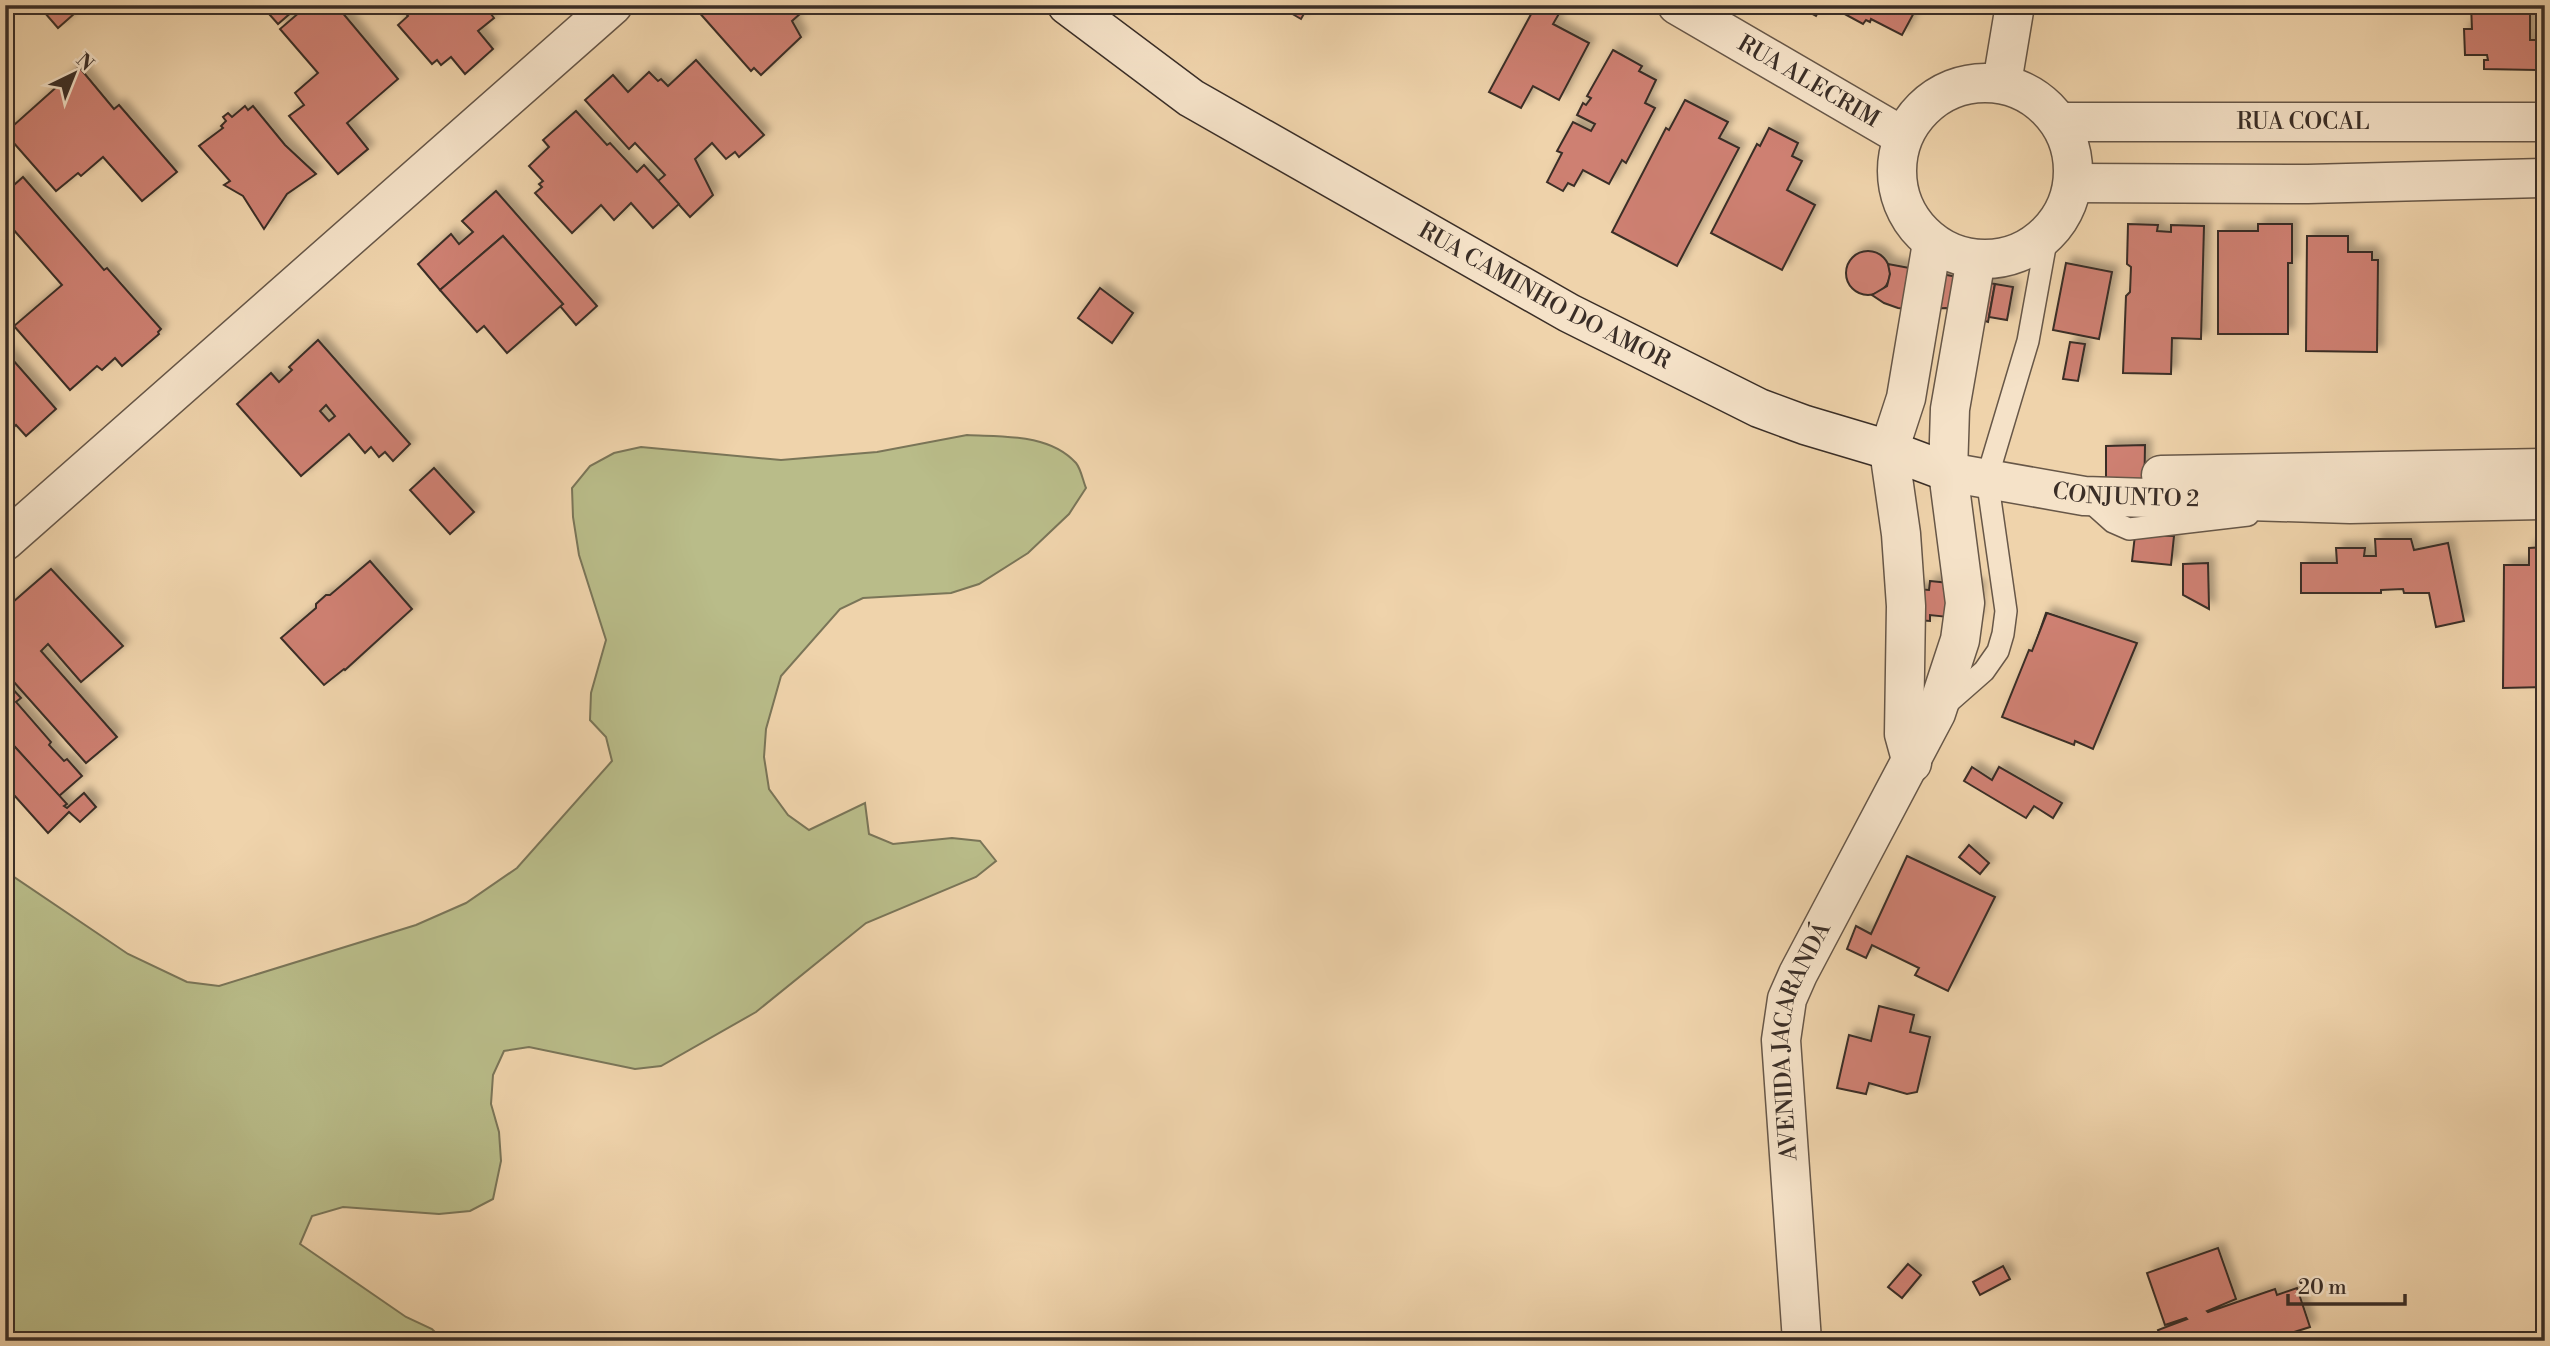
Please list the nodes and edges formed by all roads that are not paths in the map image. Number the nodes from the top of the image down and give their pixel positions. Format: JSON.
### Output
{"nodes":[{"id":1,"x":613,"y":5,"type":"edge"},
{"id":2,"x":1067,"y":5,"type":"edge"},
{"id":3,"x":1677,"y":5,"type":"edge"},
{"id":4,"x":2015,"y":5,"type":"edge"},
{"id":5,"x":2002,"y":83,"type":"junction"},
{"id":6,"x":2060,"y":122,"type":"junction"},
{"id":7,"x":2545,"y":122,"type":"edge"},
{"id":8,"x":1902,"y":136,"type":"junction"},
{"id":9,"x":2545,"y":178,"type":"edge"},
{"id":10,"x":2073,"y":183,"type":"junction"},
{"id":11,"x":2047,"y":236,"type":"junction"},
{"id":12,"x":1932,"y":243,"type":"junction"},
{"id":13,"x":1976,"y":259,"type":"junction"},
{"id":14,"x":1889,"y":450,"type":"junction"},
{"id":15,"x":2545,"y":468,"type":"edge"},
{"id":16,"x":1948,"y":472,"type":"junction"},
{"id":17,"x":1987,"y":478,"type":"junction"},
{"id":18,"x":2284,"y":487,"type":"junction"},
{"id":19,"x":2075,"y":494,"type":"joint"},
{"id":20,"x":2545,"y":500,"type":"edge"},
{"id":21,"x":5,"y":541,"type":"edge"},
{"id":22,"x":1936,"y":713,"type":"junction"},
{"id":23,"x":1908,"y":748,"type":"junction"},
{"id":24,"x":1802,"y":1341,"type":"edge"}],
"edges":[{"from":1,"to":21,"type":"street"},
{"from":2,"to":14,"type":"street","name":"RUA CAMINHO DO AMOR"},
{"from":3,"to":8,"type":"street","name":"RUA ALECRIM"},
{"from":4,"to":5,"type":"street"},
{"from":5,"to":6,"type":"street"},
{"from":5,"to":8,"type":"street"},
{"from":6,"to":7,"type":"street","name":"RUA COCAL"},
{"from":6,"to":10,"type":"street"},
{"from":8,"to":12,"type":"street"},
{"from":9,"to":10,"type":"street"},
{"from":10,"to":11,"type":"street"},
{"from":11,"to":13,"type":"street"},
{"from":11,"to":17,"type":"lane"},
{"from":12,"to":13,"type":"street"},
{"from":12,"to":14,"type":"street"},
{"from":13,"to":16,"type":"street","name":"AVENIDA JACARANDÁ"},
{"from":14,"to":16,"type":"street","name":"RUA CAMINHO DO AMOR"},
{"from":14,"to":23,"type":"street"},
{"from":15,"to":18,"type":"street","name":"CONJUNTO 2"},
{"from":16,"to":17,"type":"street","name":"RUA CAMINHO DO AMOR"},
{"from":16,"to":22,"type":"street","name":"AVENIDA JACARANDÁ"},
{"from":17,"to":19,"type":"street","name":"RUA CAMINHO DO AMOR"},
{"from":17,"to":22,"type":"lane"},
{"from":18,"to":19,"type":"street","name":"CONJUNTO 2"},
{"from":18,"to":20,"type":"street","name":"CONJUNTO 2"},
{"from":22,"to":23,"type":"street","name":"AVENIDA JACARANDÁ"},
{"from":23,"to":24,"type":"street","name":"AVENIDA JACARANDÁ"}]}
